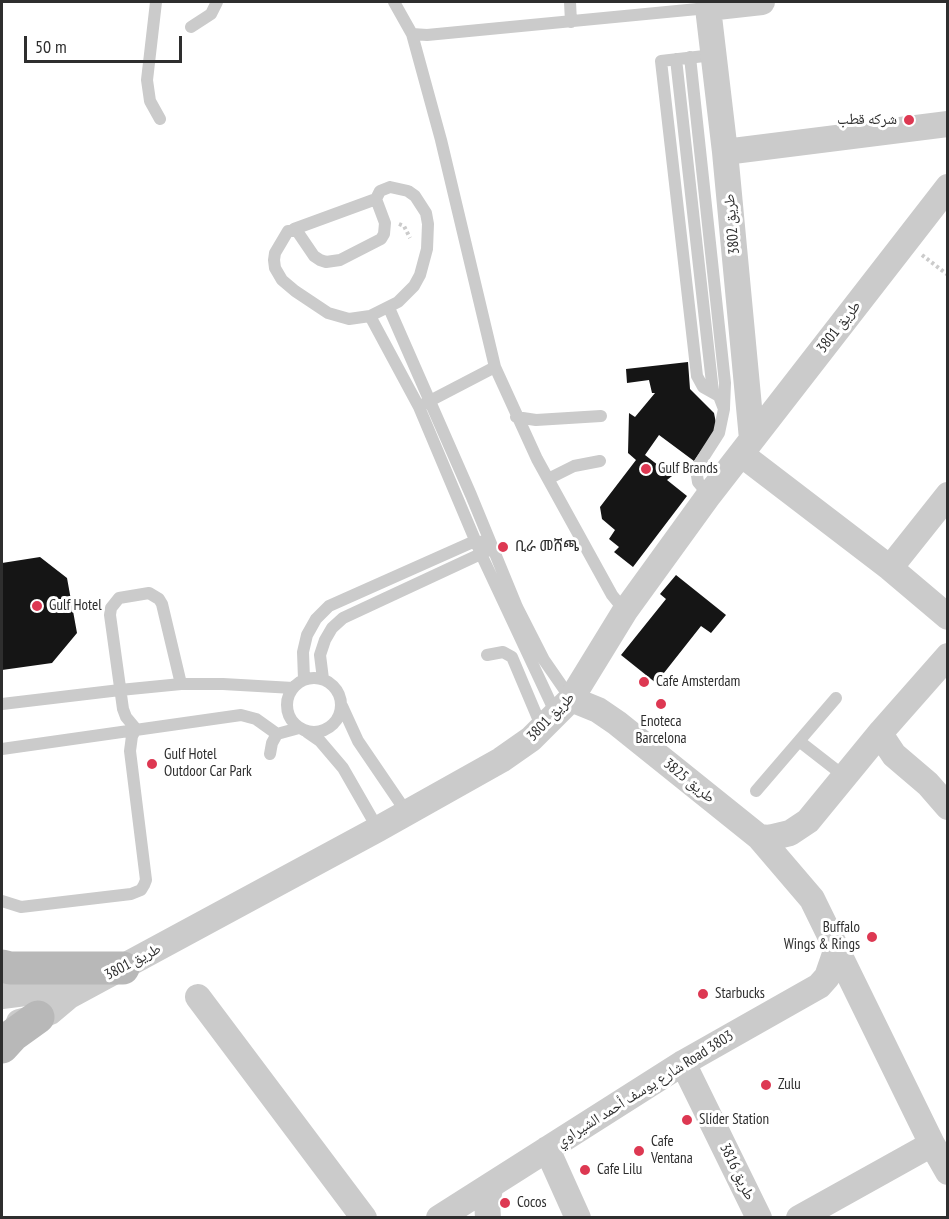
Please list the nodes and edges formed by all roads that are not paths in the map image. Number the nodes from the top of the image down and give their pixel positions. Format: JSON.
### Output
{"nodes":[{"id":1,"x":156,"y":2,"type":"edge"},
{"id":2,"x":217,"y":2,"type":"edge"},
{"id":3,"x":394,"y":2,"type":"edge"},
{"id":4,"x":570,"y":2,"type":"edge"},
{"id":5,"x":762,"y":2,"type":"edge"},
{"id":6,"x":708,"y":5,"type":"edge"},
{"id":7,"x":572,"y":22,"type":"junction"},
{"id":8,"x":191,"y":27,"type":"dead end"},
{"id":9,"x":412,"y":34,"type":"junction"},
{"id":10,"x":702,"y":56,"type":"junction"},
{"id":11,"x":676,"y":59,"type":"junction"},
{"id":12,"x":160,"y":119,"type":"dead end"},
{"id":13,"x":948,"y":124,"type":"edge"},
{"id":14,"x":725,"y":152,"type":"junction"},
{"id":15,"x":948,"y":187,"type":"edge"},
{"id":16,"x":376,"y":199,"type":"junction"},
{"id":17,"x":712,"y":228,"type":"junction"},
{"id":18,"x":294,"y":229,"type":"junction"},
{"id":19,"x":681,"y":231,"type":"junction"},
{"id":20,"x":389,"y":308,"type":"junction"},
{"id":21,"x":370,"y":316,"type":"junction"},
{"id":22,"x":495,"y":367,"type":"junction"},
{"id":23,"x":713,"y":392,"type":"junction"},
{"id":24,"x":424,"y":404,"type":"junction"},
{"id":25,"x":724,"y":409,"type":"junction"},
{"id":26,"x":601,"y":416,"type":"dead end"},
{"id":27,"x":516,"y":417,"type":"junction"},
{"id":28,"x":747,"y":447,"type":"junction"},
{"id":29,"x":600,"y":461,"type":"dead end"},
{"id":30,"x":548,"y":479,"type":"junction"},
{"id":31,"x":709,"y":495,"type":"junction"},
{"id":32,"x":948,"y":495,"type":"edge"},
{"id":33,"x":475,"y":540,"type":"junction"},
{"id":34,"x":493,"y":548,"type":"junction"},
{"id":35,"x":481,"y":554,"type":"junction"},
{"id":36,"x":890,"y":568,"type":"junction"},
{"id":37,"x":512,"y":609,"type":"junction"},
{"id":38,"x":625,"y":611,"type":"junction"},
{"id":39,"x":948,"y":617,"type":"edge"},
{"id":40,"x":308,"y":635,"type":"junction"},
{"id":41,"x":324,"y":640,"type":"junction"},
{"id":42,"x":487,"y":655,"type":"dead end"},
{"id":43,"x":948,"y":656,"type":"edge"},
{"id":44,"x":323,"y":679,"type":"junction"},
{"id":45,"x":304,"y":680,"type":"junction"},
{"id":46,"x":181,"y":684,"type":"junction"},
{"id":47,"x":293,"y":688,"type":"junction"},
{"id":48,"x":120,"y":690,"type":"junction"},
{"id":49,"x":836,"y":698,"type":"dead end"},
{"id":50,"x":2,"y":704,"type":"edge"},
{"id":51,"x":342,"y":706,"type":"junction"},
{"id":52,"x":556,"y":714,"type":"junction"},
{"id":53,"x":136,"y":729,"type":"junction"},
{"id":54,"x":302,"y":729,"type":"junction"},
{"id":55,"x":881,"y":732,"type":"junction"},
{"id":56,"x":278,"y":734,"type":"junction"},
{"id":57,"x":799,"y":741,"type":"junction"},
{"id":58,"x":2,"y":749,"type":"edge"},
{"id":59,"x":270,"y":754,"type":"dead end"},
{"id":60,"x":844,"y":776,"type":"junction"},
{"id":61,"x":756,"y":791,"type":"dead end"},
{"id":62,"x":948,"y":807,"type":"edge"},
{"id":63,"x":407,"y":813,"type":"junction"},
{"id":64,"x":378,"y":829,"type":"junction"},
{"id":65,"x":759,"y":837,"type":"junction"},
{"id":66,"x":2,"y":901,"type":"edge"},
{"id":67,"x":836,"y":951,"type":"junction"},
{"id":68,"x":2,"y":966,"type":"edge"},
{"id":69,"x":123,"y":968,"type":"junction"},
{"id":70,"x":2,"y":996,"type":"edge"},
{"id":71,"x":69,"y":996,"type":"junction"},
{"id":72,"x":198,"y":997,"type":"dead end"},
{"id":73,"x":38,"y":1017,"type":"junction"},
{"id":74,"x":2,"y":1026,"type":"edge"},
{"id":75,"x":2,"y":1047,"type":"edge"},
{"id":76,"x":683,"y":1063,"type":"junction"},
{"id":77,"x":932,"y":1144,"type":"junction"},
{"id":78,"x":547,"y":1149,"type":"junction"},
{"id":79,"x":948,"y":1172,"type":"edge"},
{"id":80,"x":491,"y":1185,"type":"junction"},
{"id":81,"x":364,"y":1218,"type":"edge"},
{"id":82,"x":439,"y":1218,"type":"edge"},
{"id":83,"x":488,"y":1218,"type":"edge"},
{"id":84,"x":578,"y":1218,"type":"edge"},
{"id":85,"x":759,"y":1218,"type":"edge"},
{"id":86,"x":799,"y":1218,"type":"edge"}],
"edges":[{"from":1,"to":12,"type":"lane"},
{"from":2,"to":8,"type":"lane"},
{"from":3,"to":9,"type":"lane"},
{"from":4,"to":7,"type":"lane"},
{"from":5,"to":6,"type":"street"},
{"from":6,"to":7,"type":"lane"},
{"from":6,"to":10,"type":"street","name":"طريق 3802"},
{"from":7,"to":9,"type":"lane"},
{"from":9,"to":22,"type":"lane"},
{"from":10,"to":11,"type":"lane"},
{"from":10,"to":14,"type":"street","name":"طريق 3802"},
{"from":10,"to":17,"type":"lane"},
{"from":11,"to":17,"type":"lane"},
{"from":11,"to":19,"type":"lane"},
{"from":13,"to":14,"type":"street"},
{"from":14,"to":17,"type":"street","name":"طريق 3802"},
{"from":15,"to":28,"type":"street","name":"طريق 3801"},
{"from":16,"to":18,"type":"lane"},
{"from":16,"to":18,"type":"lane"},
{"from":16,"to":20,"type":"lane"},
{"from":17,"to":19,"type":"lane"},
{"from":17,"to":23,"type":"lane"},
{"from":17,"to":25,"type":"lane"},
{"from":17,"to":28,"type":"street","name":"طريق 3802"},
{"from":18,"to":21,"type":"lane"},
{"from":19,"to":23,"type":"lane"},
{"from":20,"to":21,"type":"lane"},
{"from":20,"to":24,"type":"lane"},
{"from":21,"to":24,"type":"lane"},
{"from":22,"to":24,"type":"lane"},
{"from":22,"to":27,"type":"lane"},
{"from":23,"to":25,"type":"lane"},
{"from":24,"to":33,"type":"lane"},
{"from":24,"to":34,"type":"lane"},
{"from":25,"to":31,"type":"lane"},
{"from":26,"to":27,"type":"lane"},
{"from":27,"to":30,"type":"lane"},
{"from":28,"to":31,"type":"street","name":"طريق 3801"},
{"from":28,"to":36,"type":"street"},
{"from":29,"to":30,"type":"lane"},
{"from":30,"to":38,"type":"lane"},
{"from":31,"to":38,"type":"street","name":"طريق 3801"},
{"from":32,"to":36,"type":"street"},
{"from":33,"to":34,"type":"lane"},
{"from":33,"to":35,"type":"lane"},
{"from":33,"to":40,"type":"lane"},
{"from":34,"to":35,"type":"lane"},
{"from":34,"to":37,"type":"lane"},
{"from":35,"to":37,"type":"lane"},
{"from":35,"to":41,"type":"lane"},
{"from":36,"to":39,"type":"street"},
{"from":37,"to":52,"type":"lane"},
{"from":37,"to":52,"type":"lane"},
{"from":38,"to":52,"type":"street","name":"طريق 3801"},
{"from":40,"to":41,"type":"lane"},
{"from":40,"to":45,"type":"lane"},
{"from":41,"to":44,"type":"lane"},
{"from":42,"to":52,"type":"lane"},
{"from":43,"to":55,"type":"street"},
{"from":44,"to":45,"type":"lane"},
{"from":44,"to":51,"type":"lane"},
{"from":45,"to":47,"type":"lane"},
{"from":46,"to":47,"type":"lane"},
{"from":46,"to":48,"type":"lane"},
{"from":46,"to":48,"type":"lane"},
{"from":47,"to":54,"type":"lane"},
{"from":48,"to":50,"type":"lane"},
{"from":48,"to":53,"type":"lane"},
{"from":49,"to":57,"type":"lane"},
{"from":51,"to":54,"type":"lane"},
{"from":51,"to":63,"type":"lane"},
{"from":52,"to":63,"type":"street","name":"طريق 3801"},
{"from":52,"to":65,"type":"street","name":"طريق 3825"},
{"from":53,"to":56,"type":"lane"},
{"from":53,"to":58,"type":"lane"},
{"from":53,"to":66,"type":"lane"},
{"from":54,"to":56,"type":"lane"},
{"from":54,"to":64,"type":"lane"},
{"from":55,"to":60,"type":"street"},
{"from":55,"to":62,"type":"street"},
{"from":56,"to":59,"type":"lane"},
{"from":57,"to":60,"type":"lane"},
{"from":57,"to":61,"type":"lane"},
{"from":60,"to":65,"type":"street"},
{"from":63,"to":64,"type":"street","name":"طريق 3801"},
{"from":64,"to":69,"type":"street","name":"طريق 3801"},
{"from":65,"to":67,"type":"street","name":"طريق 3825"},
{"from":67,"to":76,"type":"street","name":"شارع يوسف أحمد الشيراوي Road 3803"},
{"from":67,"to":77,"type":"street","name":"طريق 3825"},
{"from":68,"to":69,"type":"main road"},
{"from":69,"to":71,"type":"street","name":"طريق 3801"},
{"from":70,"to":71,"type":"street"},
{"from":71,"to":73,"type":"street","name":"طريق 3801"},
{"from":72,"to":81,"type":"street"},
{"from":73,"to":74,"type":"street","name":"طريق 3801"},
{"from":73,"to":75,"type":"main road"},
{"from":76,"to":78,"type":"street","name":"شارع يوسف أحمد الشيراوي Road 3803"},
{"from":76,"to":85,"type":"street","name":"طريق 3816"},
{"from":77,"to":79,"type":"street","name":"طريق 3825"},
{"from":77,"to":86,"type":"street"},
{"from":78,"to":80,"type":"street","name":"شارع يوسف أحمد الشيراوي Road 3803"},
{"from":78,"to":84,"type":"street"},
{"from":80,"to":82,"type":"street","name":"شارع يوسف أحمد الشيراوي Road 3803"},
{"from":80,"to":83,"type":"street"}]}
